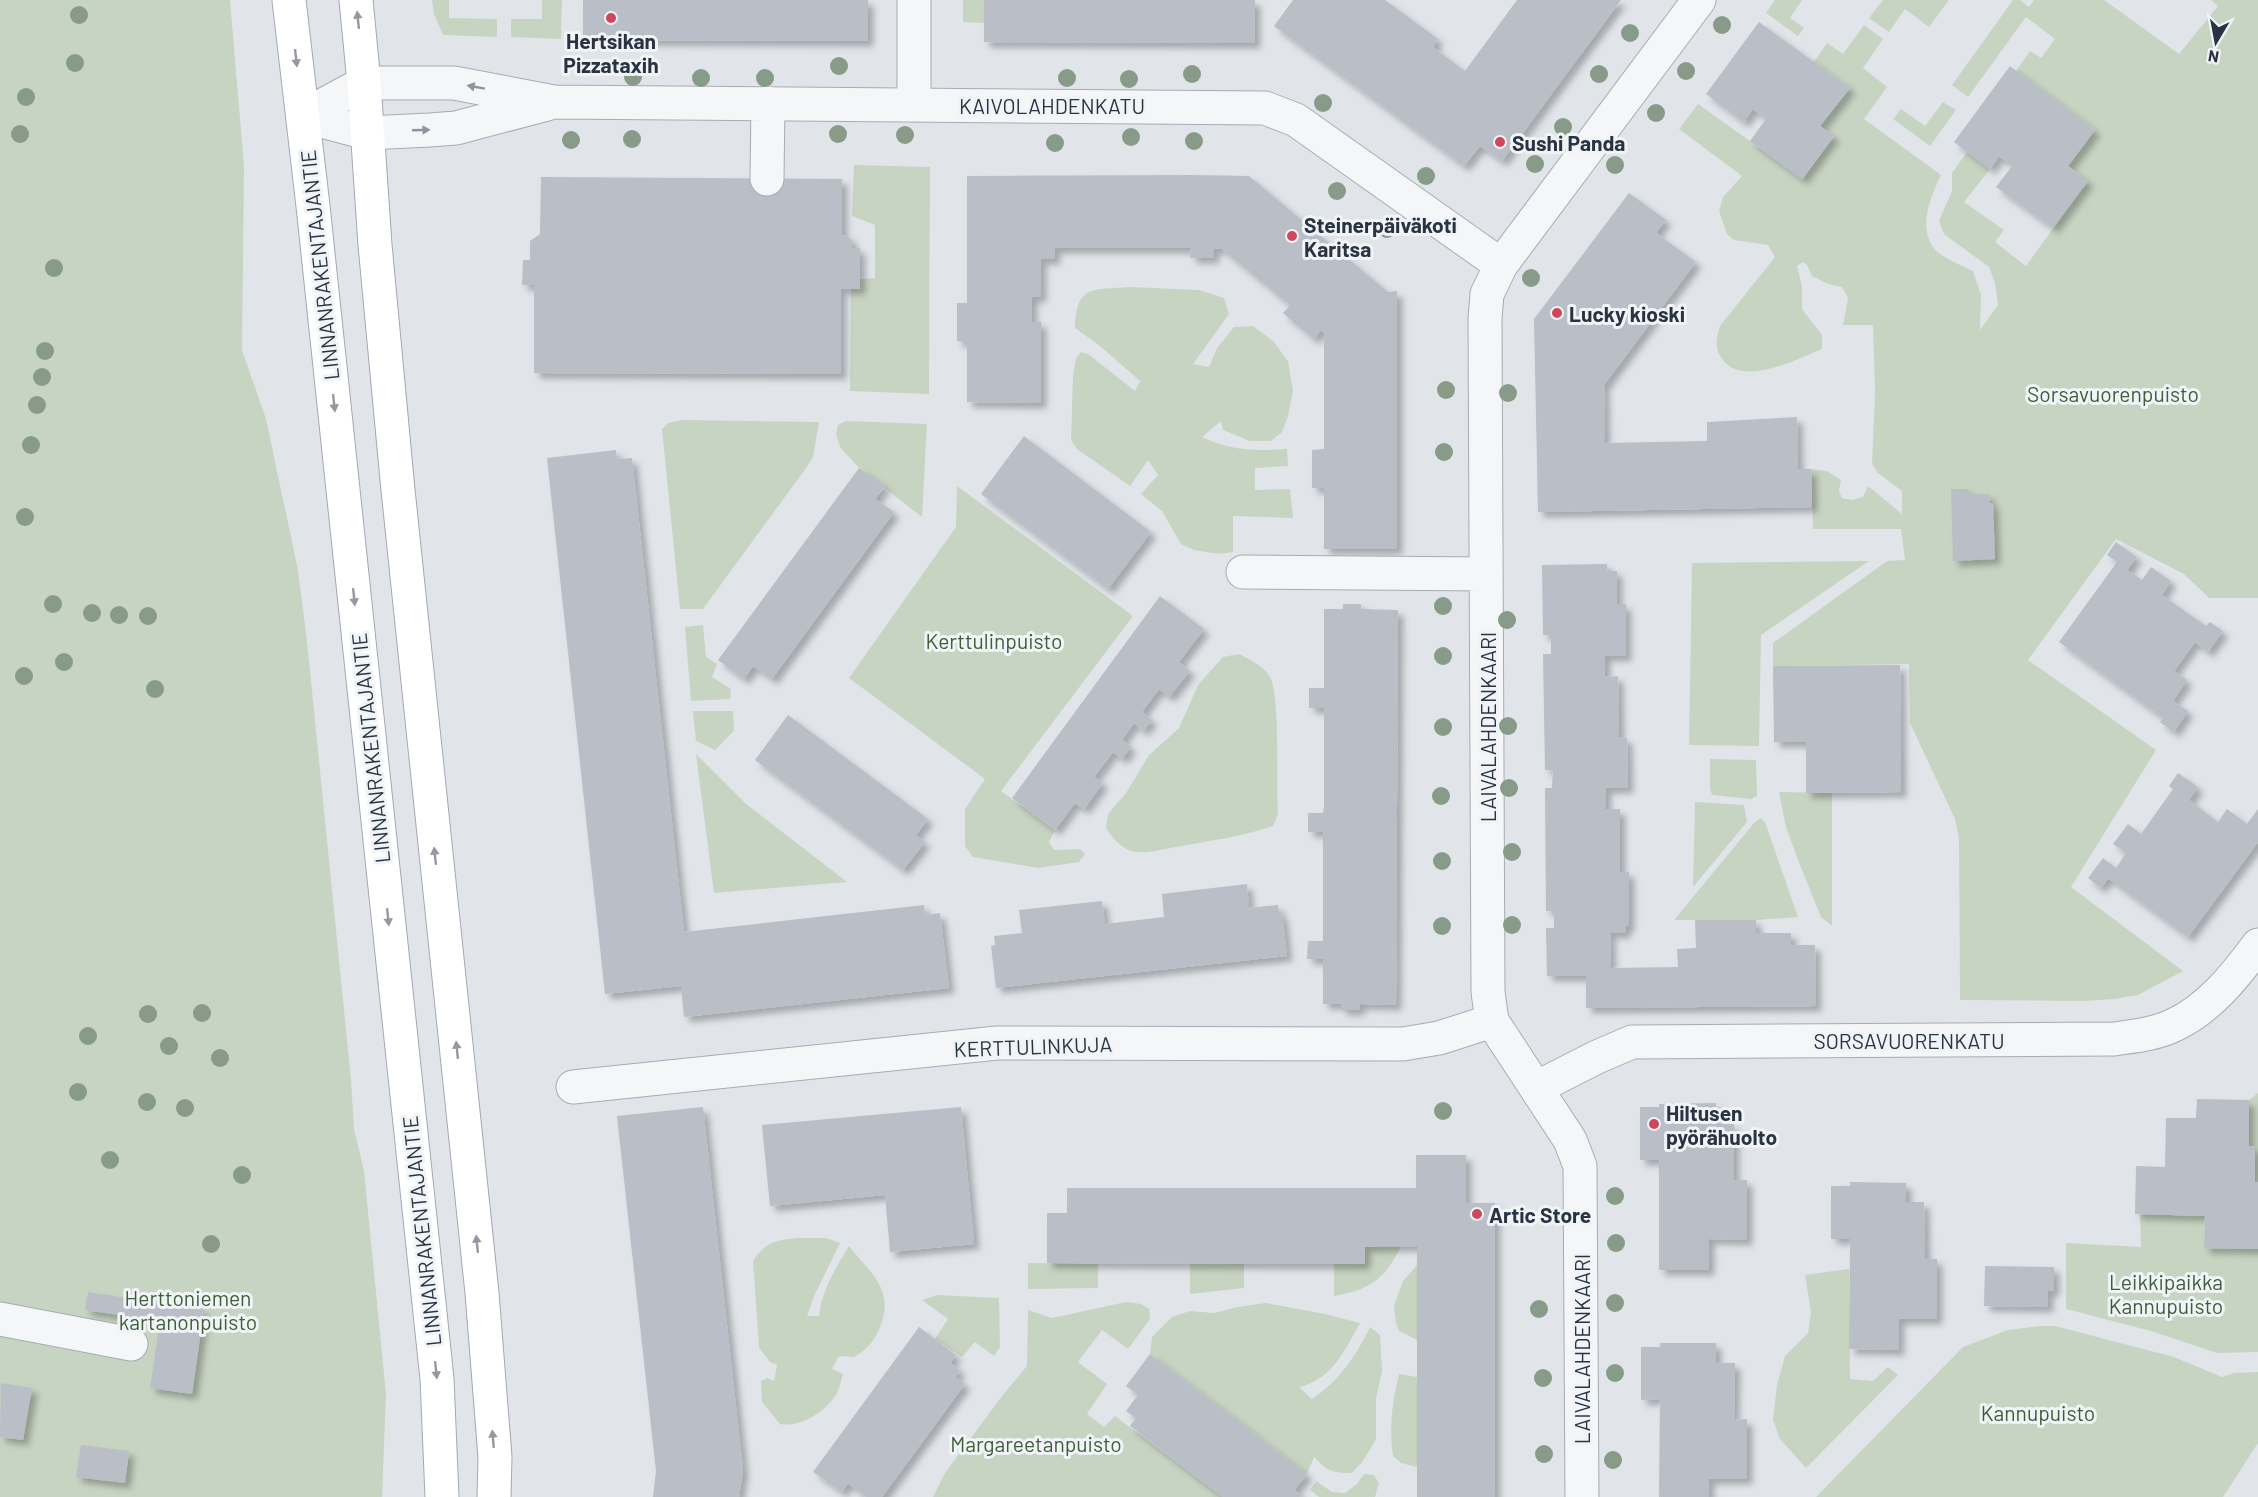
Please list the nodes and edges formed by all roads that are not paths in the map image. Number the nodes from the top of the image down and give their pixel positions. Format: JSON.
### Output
{"nodes":[{"id":1,"x":289,"y":0,"type":"edge"},
{"id":2,"x":356,"y":0,"type":"edge"},
{"id":3,"x":914,"y":0,"type":"edge"},
{"id":4,"x":1699,"y":0,"type":"edge"},
{"id":5,"x":364,"y":83,"type":"junction"},
{"id":6,"x":554,"y":102,"type":"junction"},
{"id":7,"x":768,"y":103,"type":"junction"},
{"id":8,"x":914,"y":104,"type":"junction"},
{"id":9,"x":303,"y":116,"type":"junction"},
{"id":10,"x":367,"y":133,"type":"junction"},
{"id":11,"x":767,"y":178,"type":"dead end"},
{"id":12,"x":1501,"y":265,"type":"junction"},
{"id":13,"x":1244,"y":572,"type":"dead end"},
{"id":14,"x":1486,"y":574,"type":"junction"},
{"id":15,"x":2258,"y":945,"type":"edge"},
{"id":16,"x":1492,"y":1021,"type":"junction"},
{"id":17,"x":573,"y":1087,"type":"dead end"},
{"id":18,"x":1536,"y":1088,"type":"junction"},
{"id":19,"x":0,"y":1319,"type":"edge"},
{"id":20,"x":131,"y":1344,"type":"dead end"},
{"id":21,"x":442,"y":1497,"type":"edge"},
{"id":22,"x":494,"y":1497,"type":"edge"},
{"id":23,"x":1582,"y":1497,"type":"edge"}],
"edges":[{"from":1,"to":9,"type":"main road","name":"LINNANRAKENTAJANTIE","one_way":true},
{"from":5,"to":2,"type":"main road","one_way":true},
{"from":3,"to":8,"type":"street"},
{"from":4,"to":12,"type":"street","name":"LAIVALAHDENKAARI"},
{"from":6,"to":5,"type":"street","name":"KAIVOLAHDENKATU","one_way":true},
{"from":5,"to":9,"type":"street","name":"KAIVOLAHDENKATU"},
{"from":5,"to":10,"type":"main road"},
{"from":6,"to":7,"type":"street","name":"KAIVOLAHDENKATU"},
{"from":10,"to":6,"type":"street","name":"KAIVOLAHDENKATU","one_way":true},
{"from":7,"to":8,"type":"street","name":"KAIVOLAHDENKATU"},
{"from":7,"to":11,"type":"street"},
{"from":8,"to":12,"type":"street","name":"KAIVOLAHDENKATU"},
{"from":9,"to":10,"type":"street","name":"KAIVOLAHDENKATU"},
{"from":9,"to":21,"type":"main road","name":"LINNANRAKENTAJANTIE","one_way":true},
{"from":22,"to":10,"type":"main road","one_way":true},
{"from":12,"to":14,"type":"street","name":"LAIVALAHDENKAARI"},
{"from":13,"to":14,"type":"street"},
{"from":14,"to":16,"type":"street","name":"LAIVALAHDENKAARI"},
{"from":15,"to":18,"type":"street","name":"SORSAVUORENKATU"},
{"from":16,"to":17,"type":"street","name":"KERTTULINKUJA"},
{"from":16,"to":18,"type":"street","name":"LAIVALAHDENKAARI"},
{"from":18,"to":23,"type":"street","name":"LAIVALAHDENKAARI"},
{"from":19,"to":20,"type":"street"}]}
